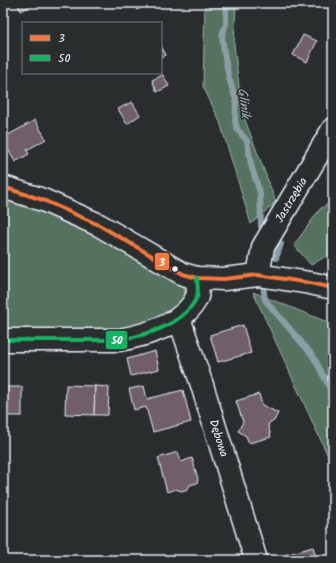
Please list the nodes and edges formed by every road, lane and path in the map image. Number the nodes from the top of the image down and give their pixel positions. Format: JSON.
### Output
{"nodes":[{"id":1,"x":333,"y":129,"type":"edge"},
{"id":2,"x":3,"y":187,"type":"edge"},
{"id":3,"x":258,"y":275,"type":"junction"},
{"id":4,"x":198,"y":278,"type":"junction"},
{"id":5,"x":333,"y":288,"type":"edge"},
{"id":6,"x":180,"y":318,"type":"junction"},
{"id":7,"x":3,"y":340,"type":"edge"},
{"id":8,"x":256,"y":560,"type":"edge"}],
"edges":[{"from":1,"to":3,"type":"street","name":"Jastrzębia"},
{"from":2,"to":4,"type":"street"},
{"from":3,"to":4,"type":"street"},
{"from":3,"to":5,"type":"street"},
{"from":4,"to":6,"type":"street"},
{"from":6,"to":7,"type":"street"},
{"from":6,"to":8,"type":"street","name":"Dębowa"}]}
